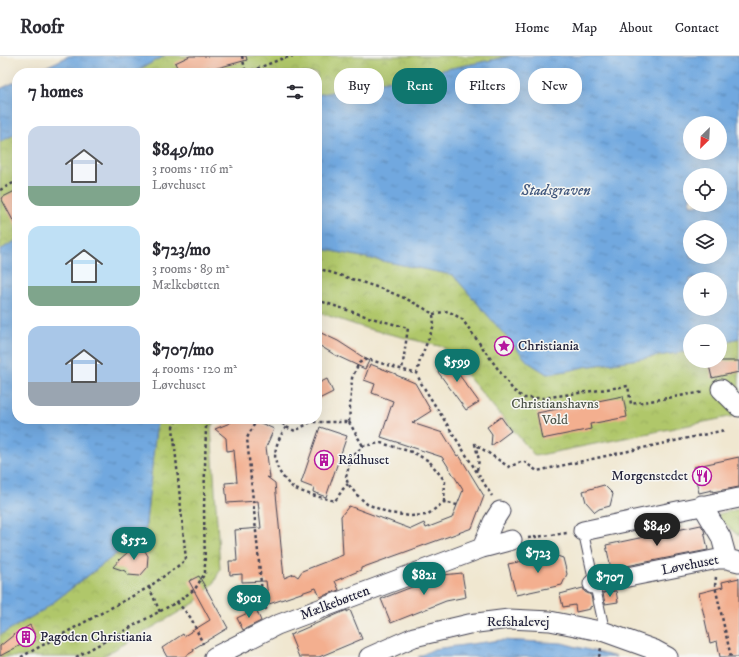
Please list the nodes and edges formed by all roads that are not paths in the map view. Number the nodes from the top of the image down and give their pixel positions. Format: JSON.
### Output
{"nodes":[{"id":1,"x":721,"y":389,"type":"road end"},
{"id":2,"x":739,"y":407,"type":"edge"},
{"id":3,"x":739,"y":498,"type":"edge"},
{"id":4,"x":702,"y":505,"type":"junction"},
{"id":5,"x":500,"y":511,"type":"road end"},
{"id":6,"x":583,"y":531,"type":"joint"},
{"id":7,"x":512,"y":540,"type":"road end"},
{"id":8,"x":482,"y":548,"type":"junction"},
{"id":9,"x":728,"y":560,"type":"edge"},
{"id":10,"x":593,"y":584,"type":"junction"},
{"id":11,"x":605,"y":632,"type":"junction"},
{"id":12,"x":210,"y":654,"type":"edge"},
{"id":13,"x":369,"y":657,"type":"edge"},
{"id":14,"x":668,"y":657,"type":"edge"}],
"edges":[{"from":1,"to":2,"type":"street"},
{"from":3,"to":4,"type":"street"},
{"from":4,"to":6,"type":"street"},
{"from":4,"to":9,"type":"street"},
{"from":5,"to":8,"type":"street"},
{"from":6,"to":10,"type":"lane"},
{"from":7,"to":8,"type":"street","name":"Mælkebøtten"},
{"from":8,"to":12,"type":"street","name":"Mælkebøtten"},
{"from":9,"to":10,"type":"street","name":"Løvehuset"},
{"from":10,"to":11,"type":"lane"},
{"from":11,"to":13,"type":"street","name":"Refshalevej"},
{"from":11,"to":14,"type":"street","name":"Refshalevej"}]}
